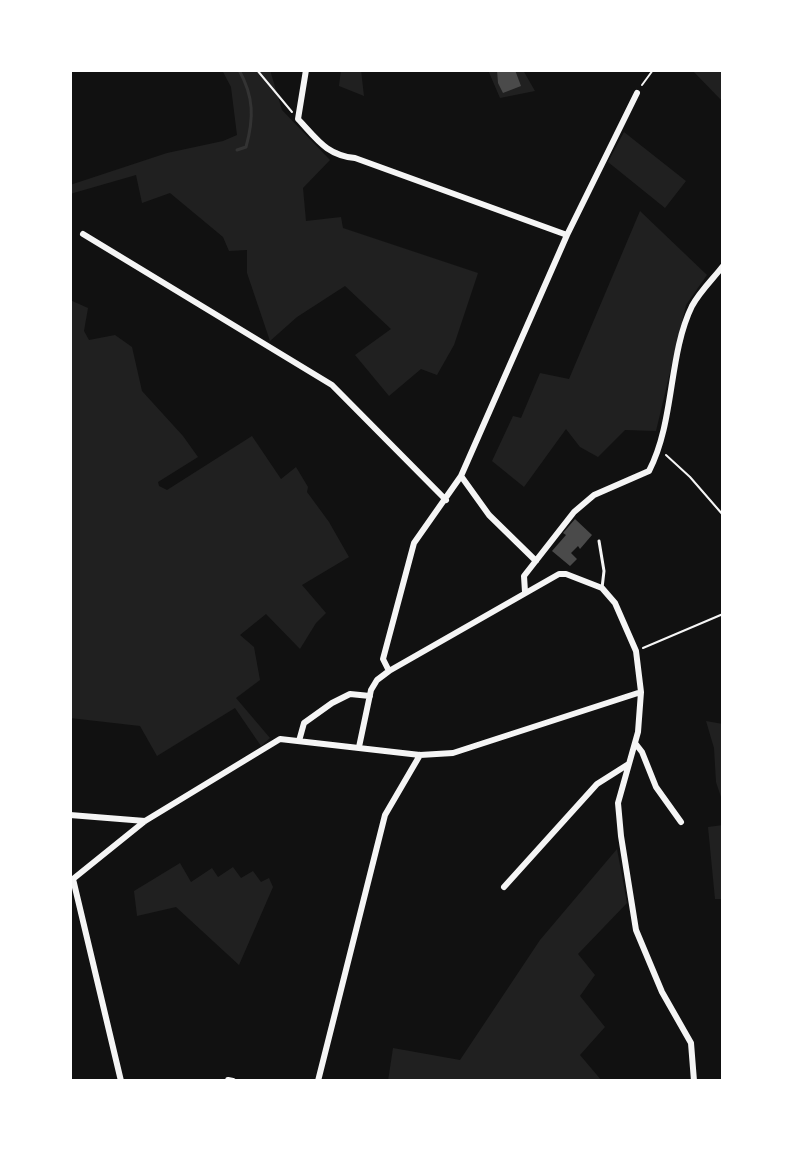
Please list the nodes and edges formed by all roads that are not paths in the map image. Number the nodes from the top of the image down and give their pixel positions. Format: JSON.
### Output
{"nodes":[{"id":1,"x":306,"y":70,"type":"edge"},
{"id":2,"x":637,"y":93,"type":"road end"},
{"id":3,"x":83,"y":234,"type":"dead end"},
{"id":4,"x":567,"y":235,"type":"junction"},
{"id":5,"x":723,"y":266,"type":"edge"},
{"id":6,"x":461,"y":476,"type":"junction"},
{"id":7,"x":446,"y":500,"type":"junction"},
{"id":8,"x":599,"y":541,"type":"dead end"},
{"id":9,"x":536,"y":561,"type":"junction"},
{"id":10,"x":602,"y":588,"type":"junction"},
{"id":11,"x":525,"y":592,"type":"junction"},
{"id":12,"x":389,"y":671,"type":"junction"},
{"id":13,"x":641,"y":692,"type":"junction"},
{"id":14,"x":370,"y":696,"type":"junction"},
{"id":15,"x":299,"y":741,"type":"junction"},
{"id":16,"x":635,"y":743,"type":"junction"},
{"id":17,"x":359,"y":747,"type":"junction"},
{"id":18,"x":420,"y":755,"type":"junction"},
{"id":19,"x":627,"y":765,"type":"junction"},
{"id":20,"x":70,"y":815,"type":"edge"},
{"id":21,"x":145,"y":821,"type":"junction"},
{"id":22,"x":681,"y":822,"type":"dead end"},
{"id":23,"x":72,"y":880,"type":"edge"},
{"id":24,"x":504,"y":887,"type":"dead end"},
{"id":25,"x":121,"y":1081,"type":"edge"},
{"id":26,"x":318,"y":1081,"type":"edge"},
{"id":27,"x":695,"y":1081,"type":"edge"}],
"edges":[{"from":1,"to":4,"type":"street"},
{"from":2,"to":4,"type":"street"},
{"from":3,"to":7,"type":"street"},
{"from":4,"to":6,"type":"street"},
{"from":5,"to":9,"type":"street"},
{"from":6,"to":7,"type":"street"},
{"from":6,"to":9,"type":"street"},
{"from":7,"to":12,"type":"street"},
{"from":8,"to":10,"type":"lane"},
{"from":9,"to":11,"type":"street"},
{"from":10,"to":11,"type":"street"},
{"from":10,"to":13,"type":"street"},
{"from":11,"to":12,"type":"street"},
{"from":12,"to":14,"type":"street"},
{"from":13,"to":16,"type":"street"},
{"from":13,"to":18,"type":"street"},
{"from":14,"to":15,"type":"street"},
{"from":14,"to":17,"type":"street"},
{"from":15,"to":17,"type":"street"},
{"from":15,"to":21,"type":"street"},
{"from":16,"to":19,"type":"street"},
{"from":16,"to":22,"type":"street"},
{"from":17,"to":18,"type":"street"},
{"from":18,"to":26,"type":"street"},
{"from":19,"to":24,"type":"street"},
{"from":19,"to":27,"type":"street"},
{"from":20,"to":21,"type":"street"},
{"from":21,"to":23,"type":"street"},
{"from":23,"to":25,"type":"street"}]}
